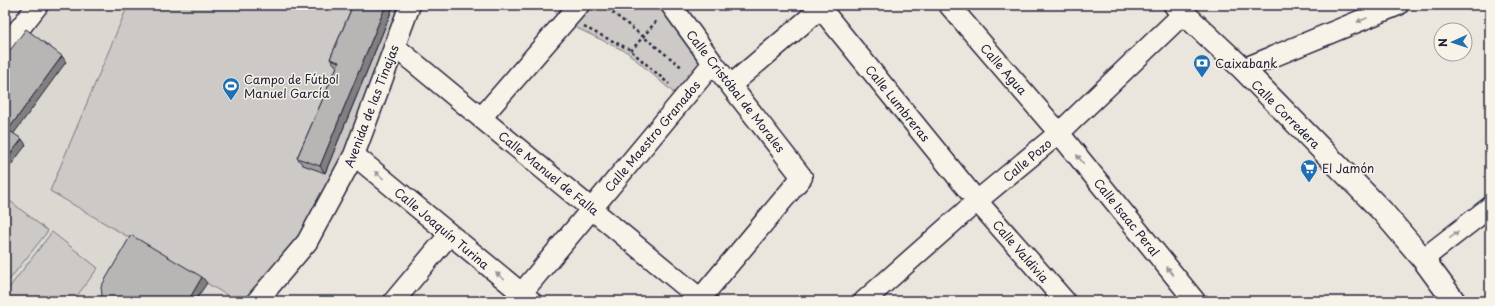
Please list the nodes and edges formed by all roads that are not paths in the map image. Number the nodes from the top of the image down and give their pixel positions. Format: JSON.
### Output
{"nodes":[{"id":1,"x":38,"y":5,"type":"edge"},
{"id":2,"x":410,"y":5,"type":"edge"},
{"id":3,"x":949,"y":5,"type":"edge"},
{"id":4,"x":819,"y":6,"type":"edge"},
{"id":5,"x":1394,"y":6,"type":"edge"},
{"id":6,"x":1179,"y":9,"type":"edge"},
{"id":7,"x":666,"y":10,"type":"edge"},
{"id":8,"x":573,"y":12,"type":"edge"},
{"id":9,"x":394,"y":46,"type":"junction"},
{"id":10,"x":5,"y":47,"type":"edge"},
{"id":11,"x":713,"y":63,"type":"junction"},
{"id":12,"x":1243,"y":69,"type":"junction"},
{"id":13,"x":731,"y":85,"type":"junction"},
{"id":14,"x":481,"y":118,"type":"junction"},
{"id":15,"x":1059,"y":133,"type":"junction"},
{"id":16,"x":354,"y":155,"type":"junction"},
{"id":17,"x":977,"y":201,"type":"junction"},
{"id":18,"x":1490,"y":207,"type":"edge"},
{"id":19,"x":591,"y":208,"type":"junction"},
{"id":20,"x":450,"y":235,"type":"junction"},
{"id":21,"x":1423,"y":259,"type":"junction"},
{"id":22,"x":522,"y":298,"type":"edge"},
{"id":23,"x":701,"y":300,"type":"edge"},
{"id":24,"x":257,"y":301,"type":"edge"},
{"id":25,"x":394,"y":301,"type":"edge"},
{"id":26,"x":864,"y":301,"type":"edge"},
{"id":27,"x":1065,"y":301,"type":"edge"},
{"id":28,"x":1195,"y":301,"type":"edge"},
{"id":29,"x":1454,"y":301,"type":"edge"}],
"edges":[{"from":1,"to":10,"type":"street"},
{"from":2,"to":9,"type":"street","name":"Avenida de las Tinajas"},
{"from":3,"to":15,"type":"street","name":"Calle Agua"},
{"from":4,"to":13,"type":"street"},
{"from":4,"to":17,"type":"street","name":"Calle Lumbreras"},
{"from":5,"to":12,"type":"street","one_way":true},
{"from":6,"to":12,"type":"street","name":"Calle Corredera"},
{"from":6,"to":15,"type":"street","name":"Calle Pozo"},
{"from":7,"to":11,"type":"street","name":"Calle Cristóbal de Morales"},
{"from":8,"to":14,"type":"street"},
{"from":9,"to":14,"type":"street","name":"Calle Manuel de Falla"},
{"from":9,"to":16,"type":"street","name":"Avenida de las Tinajas"},
{"from":11,"to":13,"type":"street","name":"Calle Cristóbal de Morales"},
{"from":11,"to":19,"type":"street","name":"Calle Maestro Granados"},
{"from":12,"to":21,"type":"street","name":"Calle Corredera"},
{"from":13,"to":23,"type":"street","name":"Calle Cristóbal de Morales"},
{"from":14,"to":19,"type":"street","name":"Calle Manuel de Falla"},
{"from":15,"to":17,"type":"street","name":"Calle Pozo"},
{"from":28,"to":15,"type":"street","name":"Calle Isaac Peral","one_way":true},
{"from":20,"to":16,"type":"street","name":"Calle Joaquín Turina","one_way":true},
{"from":16,"to":24,"type":"street","name":"Avenida de las Tinajas"},
{"from":17,"to":26,"type":"street","name":"Calle Pozo"},
{"from":17,"to":27,"type":"street","name":"Calle Valdivia"},
{"from":21,"to":18,"type":"street","one_way":true},
{"from":19,"to":22,"type":"street","name":"Calle Maestro Granados"},
{"from":19,"to":23,"type":"street","name":"Calle Manuel de Falla"},
{"from":22,"to":20,"type":"street","name":"Calle Joaquín Turina","one_way":true},
{"from":20,"to":25,"type":"street"},
{"from":21,"to":29,"type":"street","name":"Calle Corredera"}]}
